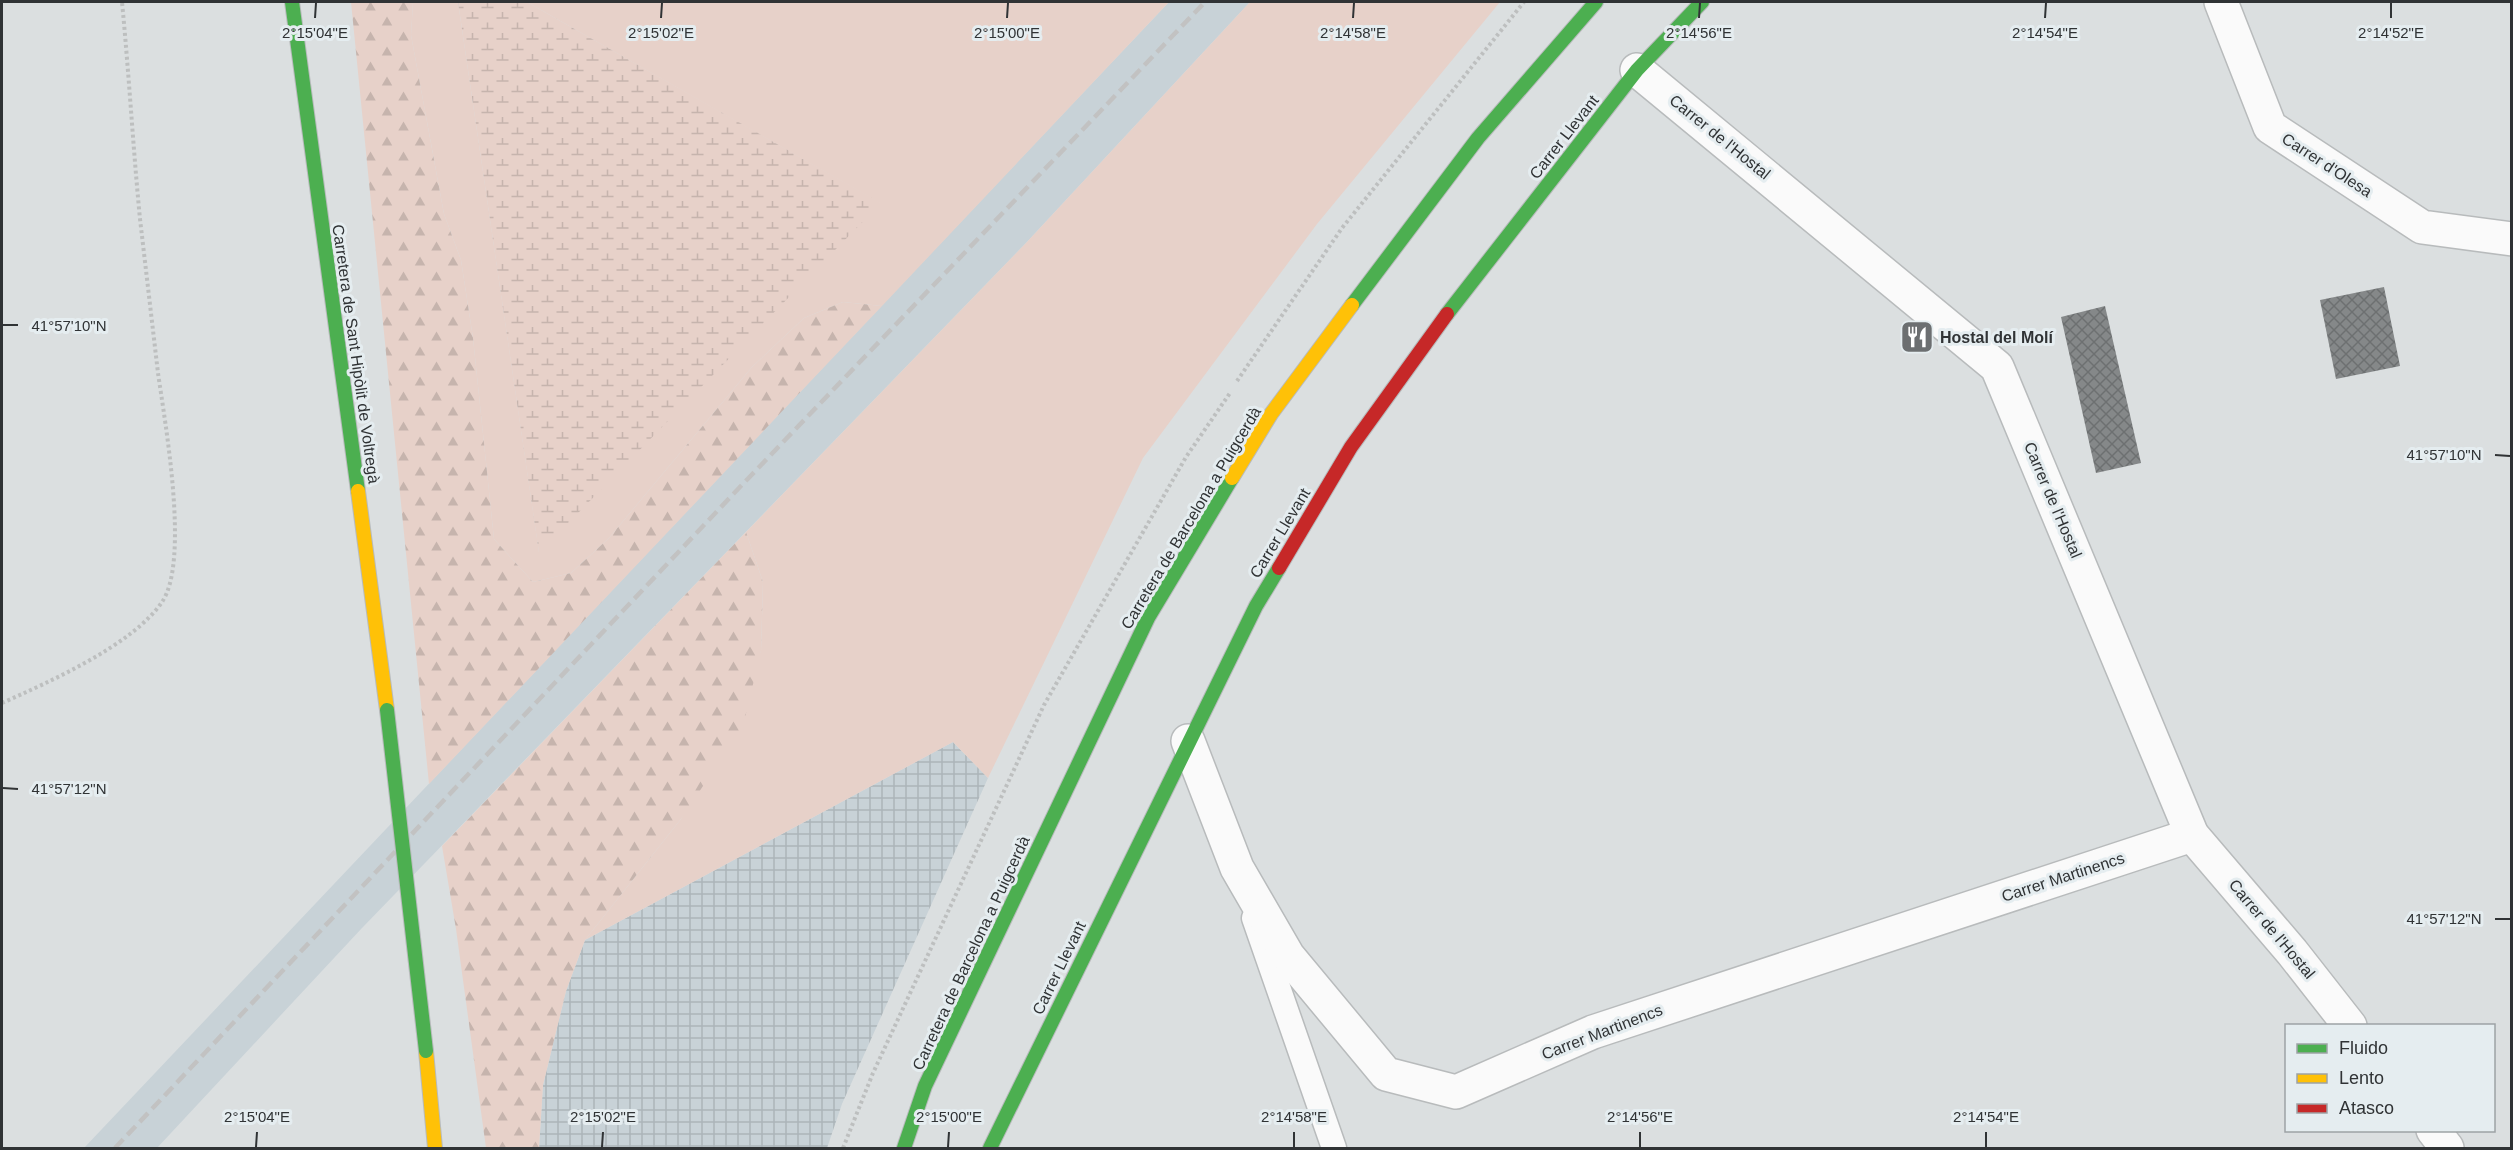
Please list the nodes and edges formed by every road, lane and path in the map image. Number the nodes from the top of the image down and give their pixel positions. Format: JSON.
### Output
{"nodes":[{"id":1,"x":122,"y":2,"type":"edge"},
{"id":2,"x":292,"y":2,"type":"edge"},
{"id":3,"x":1596,"y":2,"type":"edge"},
{"id":4,"x":1702,"y":2,"type":"edge"},
{"id":5,"x":2221,"y":2,"type":"edge"},
{"id":6,"x":1637,"y":70,"type":"junction"},
{"id":7,"x":2511,"y":239,"type":"edge"},
{"id":8,"x":2,"y":703,"type":"edge"},
{"id":9,"x":1188,"y":741,"type":"junction"},
{"id":10,"x":2192,"y":835,"type":"junction"},
{"id":11,"x":1237,"y":868,"type":"junction"},
{"id":12,"x":2348,"y":1024,"type":"edge"},
{"id":13,"x":2434,"y":1132,"type":"edge"},
{"id":14,"x":435,"y":1149,"type":"edge"},
{"id":15,"x":904,"y":1149,"type":"edge"},
{"id":16,"x":990,"y":1149,"type":"edge"},
{"id":17,"x":1334,"y":1149,"type":"edge"},
{"id":18,"x":2447,"y":1149,"type":"edge"}],
"edges":[{"from":1,"to":8,"type":"path"},
{"from":2,"to":14,"type":"street","name":"Carretera de Sant Hipòlit de Voltregà","bridge":true},
{"from":3,"to":15,"type":"street","name":"Carretera de Barcelona a Puigcerdà"},
{"from":4,"to":6,"type":"street","name":"Carrer Llevant"},
{"from":5,"to":7,"type":"street","name":"Carrer d'Olesa"},
{"from":6,"to":9,"type":"street","name":"Carrer Llevant"},
{"from":6,"to":10,"type":"street","name":"Carrer de l'Hostal"},
{"from":9,"to":11,"type":"street","name":"Carrer Martinencs"},
{"from":9,"to":16,"type":"street","name":"Carrer Llevant"},
{"from":10,"to":11,"type":"street","name":"Carrer Martinencs"},
{"from":10,"to":12,"type":"street","name":"Carrer de l'Hostal"},
{"from":11,"to":17,"type":"lane"},
{"from":13,"to":18,"type":"street"}]}
